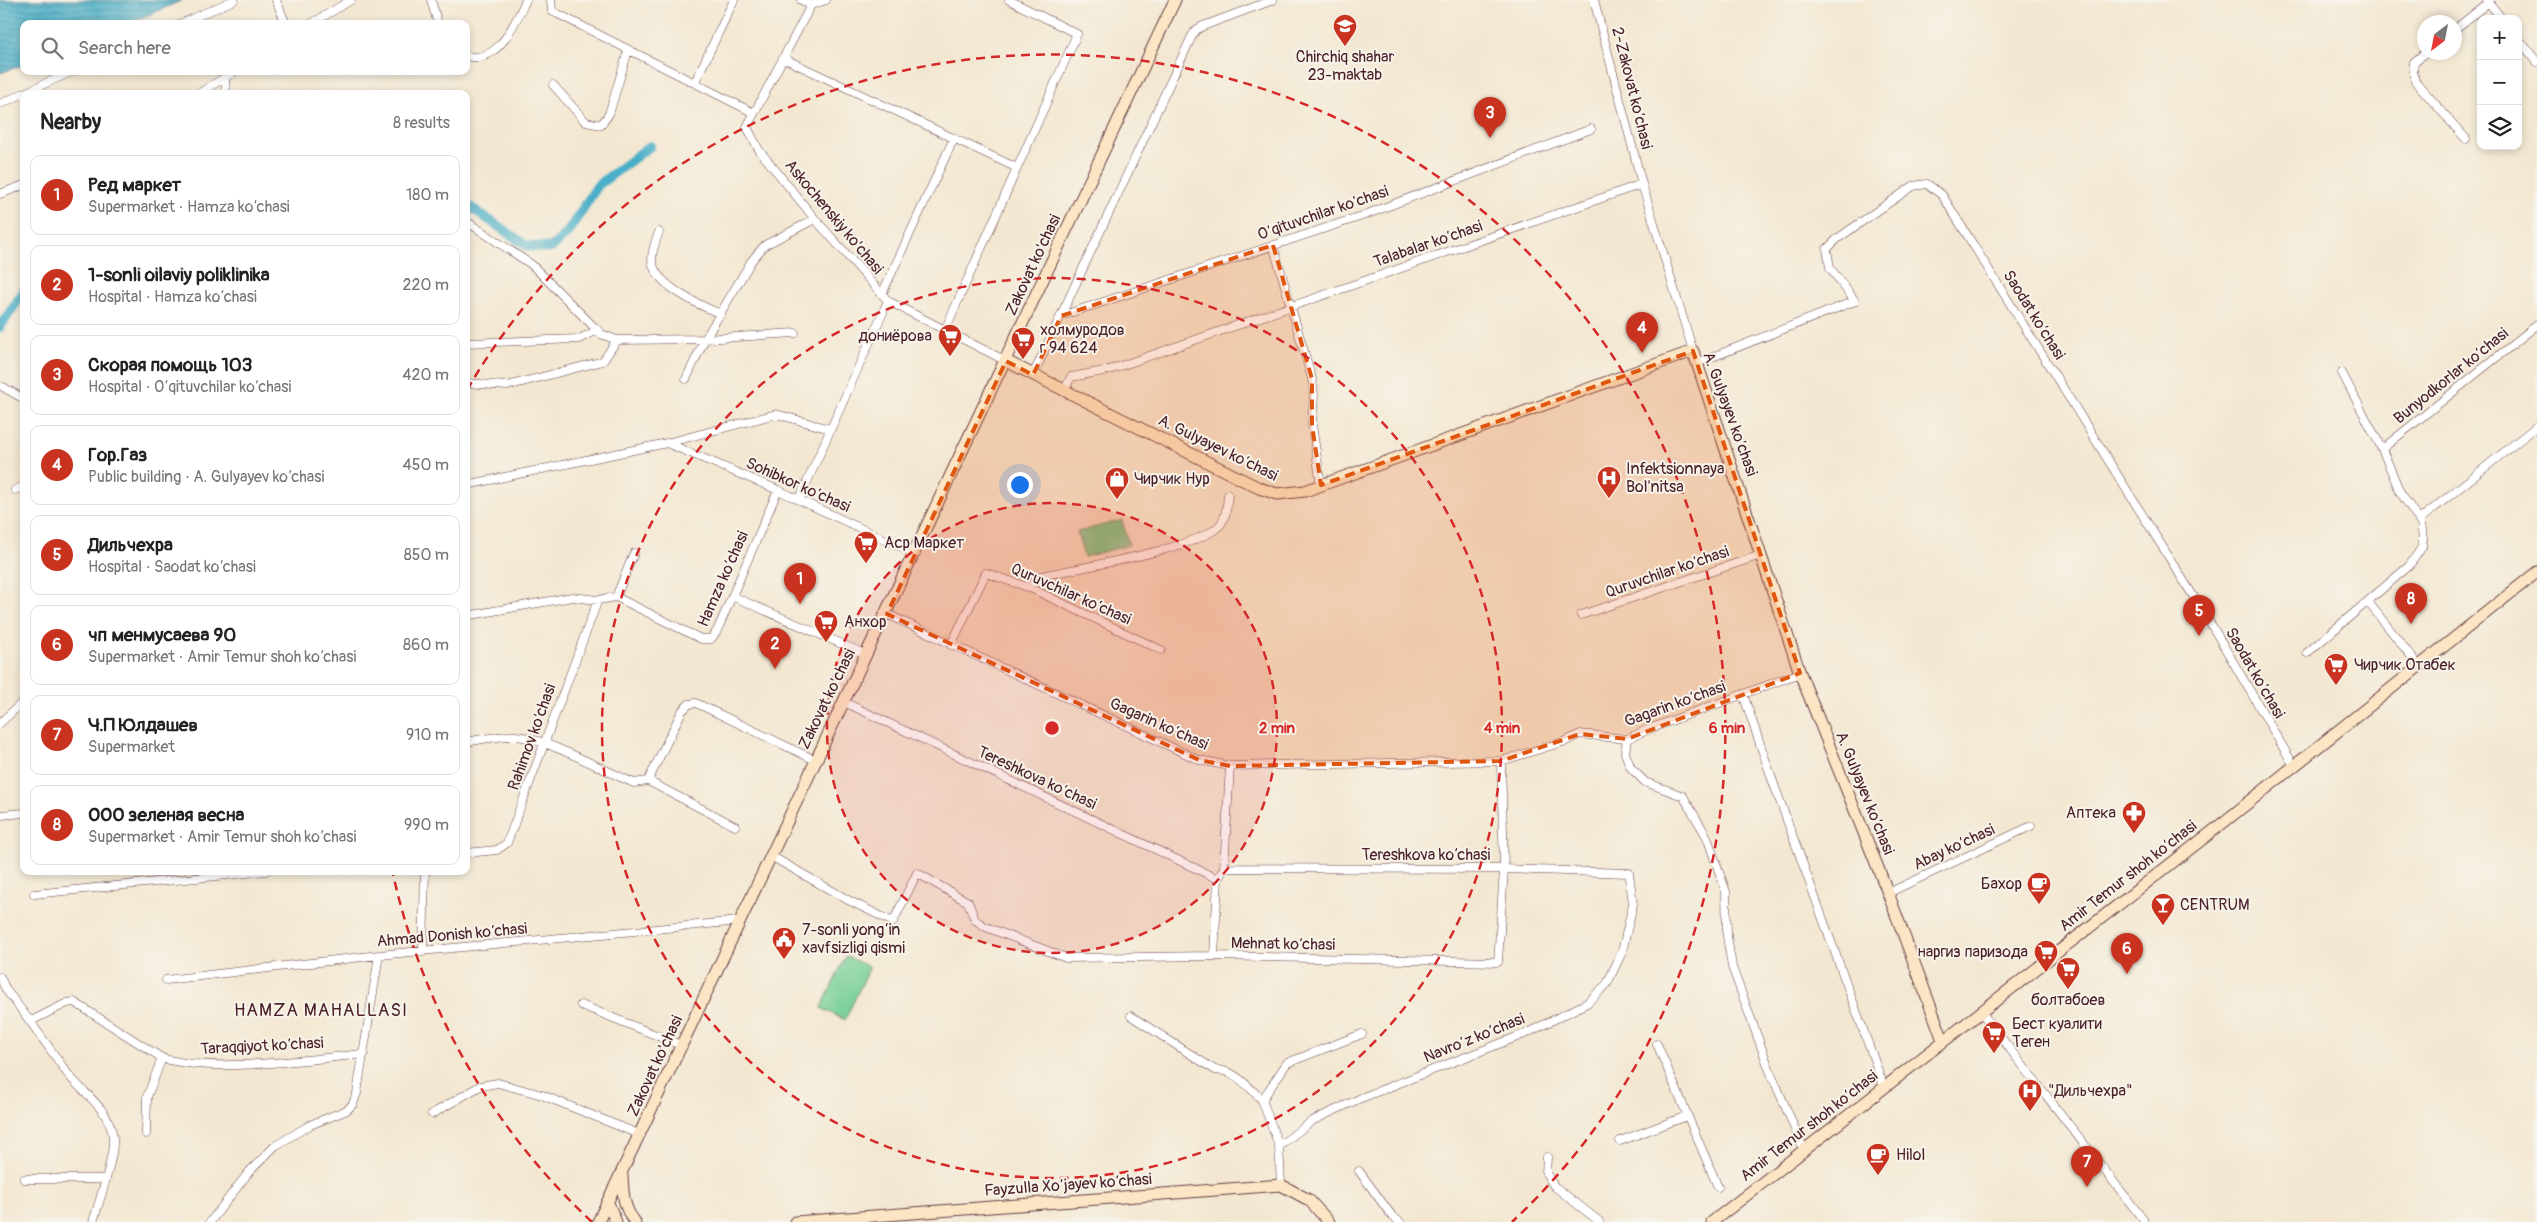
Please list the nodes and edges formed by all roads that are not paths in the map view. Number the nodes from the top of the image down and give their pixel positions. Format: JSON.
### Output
{"nodes":[{"id":1,"x":234,"y":0,"type":"edge"},
{"id":2,"x":276,"y":0,"type":"edge"},
{"id":3,"x":351,"y":0,"type":"edge"},
{"id":4,"x":431,"y":0,"type":"edge"},
{"id":5,"x":526,"y":0,"type":"edge"},
{"id":6,"x":734,"y":0,"type":"edge"},
{"id":7,"x":801,"y":0,"type":"edge"},
{"id":8,"x":826,"y":0,"type":"edge"},
{"id":9,"x":1009,"y":0,"type":"edge"},
{"id":10,"x":1175,"y":0,"type":"edge"},
{"id":11,"x":1273,"y":0,"type":"edge"},
{"id":12,"x":1594,"y":0,"type":"edge"},
{"id":13,"x":548,"y":1,"type":"edge"},
{"id":14,"x":2488,"y":1,"type":"edge"},
{"id":15,"x":811,"y":5,"type":"junction"},
{"id":16,"x":2499,"y":15,"type":"edge"},
{"id":17,"x":189,"y":20,"type":"edge"},
{"id":18,"x":284,"y":20,"type":"edge"},
{"id":19,"x":318,"y":20,"type":"edge"},
{"id":20,"x":437,"y":20,"type":"edge"},
{"id":21,"x":2462,"y":23,"type":"edge"},
{"id":22,"x":2522,"y":43,"type":"edge"},
{"id":23,"x":628,"y":50,"type":"junction"},
{"id":24,"x":470,"y":56,"type":"edge"},
{"id":25,"x":783,"y":58,"type":"junction"},
{"id":26,"x":2417,"y":60,"type":"edge"},
{"id":27,"x":2537,"y":62,"type":"edge"},
{"id":28,"x":64,"y":75,"type":"edge"},
{"id":29,"x":228,"y":75,"type":"edge"},
{"id":30,"x":225,"y":77,"type":"junction"},
{"id":31,"x":695,"y":82,"type":"junction"},
{"id":32,"x":553,"y":85,"type":"dead end"},
{"id":33,"x":31,"y":90,"type":"edge"},
{"id":34,"x":204,"y":90,"type":"edge"},
{"id":35,"x":226,"y":90,"type":"edge"},
{"id":36,"x":20,"y":95,"type":"edge"},
{"id":37,"x":0,"y":104,"type":"edge"},
{"id":38,"x":754,"y":113,"type":"junction"},
{"id":39,"x":1592,"y":129,"type":"dead end"},
{"id":40,"x":954,"y":138,"type":"junction"},
{"id":41,"x":2466,"y":139,"type":"dead end"},
{"id":42,"x":1017,"y":168,"type":"junction"},
{"id":43,"x":1642,"y":184,"type":"junction"},
{"id":44,"x":20,"y":186,"type":"edge"},
{"id":45,"x":0,"y":194,"type":"edge"},
{"id":46,"x":815,"y":218,"type":"junction"},
{"id":47,"x":470,"y":224,"type":"edge"},
{"id":48,"x":658,"y":232,"type":"dead end"},
{"id":49,"x":1273,"y":245,"type":"junction"},
{"id":50,"x":882,"y":294,"type":"junction"},
{"id":51,"x":888,"y":301,"type":"junction"},
{"id":52,"x":1292,"y":305,"type":"junction"},
{"id":53,"x":721,"y":314,"type":"junction"},
{"id":54,"x":1061,"y":316,"type":"junction"},
{"id":55,"x":2537,"y":325,"type":"edge"},
{"id":56,"x":598,"y":330,"type":"junction"},
{"id":57,"x":944,"y":330,"type":"junction"},
{"id":58,"x":795,"y":333,"type":"dead end"},
{"id":59,"x":705,"y":339,"type":"junction"},
{"id":60,"x":617,"y":340,"type":"junction"},
{"id":61,"x":470,"y":343,"type":"edge"},
{"id":62,"x":1693,"y":351,"type":"junction"},
{"id":63,"x":1006,"y":361,"type":"junction"},
{"id":64,"x":1697,"y":363,"type":"junction"},
{"id":65,"x":2342,"y":372,"type":"dead end"},
{"id":66,"x":1033,"y":375,"type":"junction"},
{"id":67,"x":686,"y":379,"type":"dead end"},
{"id":68,"x":470,"y":383,"type":"edge"},
{"id":69,"x":3,"y":387,"type":"dead end"},
{"id":70,"x":1064,"y":391,"type":"junction"},
{"id":71,"x":20,"y":397,"type":"edge"},
{"id":72,"x":2537,"y":426,"type":"edge"},
{"id":73,"x":830,"y":429,"type":"junction"},
{"id":74,"x":667,"y":443,"type":"junction"},
{"id":75,"x":2382,"y":449,"type":"junction"},
{"id":76,"x":470,"y":484,"type":"edge"},
{"id":77,"x":1320,"y":485,"type":"junction"},
{"id":78,"x":20,"y":488,"type":"edge"},
{"id":79,"x":15,"y":490,"type":"dead end"},
{"id":80,"x":778,"y":490,"type":"junction"},
{"id":81,"x":1228,"y":495,"type":"dead end"},
{"id":82,"x":799,"y":500,"type":"junction"},
{"id":83,"x":2419,"y":520,"type":"junction"},
{"id":84,"x":634,"y":553,"type":"dead end"},
{"id":85,"x":916,"y":554,"type":"junction"},
{"id":86,"x":1761,"y":555,"type":"junction"},
{"id":87,"x":2537,"y":572,"type":"edge"},
{"id":88,"x":1028,"y":587,"type":"junction"},
{"id":89,"x":732,"y":596,"type":"junction"},
{"id":90,"x":616,"y":598,"type":"junction"},
{"id":91,"x":598,"y":600,"type":"junction"},
{"id":92,"x":2368,"y":602,"type":"junction"},
{"id":93,"x":887,"y":614,"type":"junction"},
{"id":94,"x":470,"y":615,"type":"edge"},
{"id":95,"x":1581,"y":615,"type":"dead end"},
{"id":96,"x":951,"y":645,"type":"junction"},
{"id":97,"x":1161,"y":650,"type":"dead end"},
{"id":98,"x":2307,"y":653,"type":"dead end"},
{"id":99,"x":867,"y":655,"type":"junction"},
{"id":100,"x":2419,"y":666,"type":"junction"},
{"id":101,"x":1800,"y":673,"type":"junction"},
{"id":102,"x":1743,"y":694,"type":"junction"},
{"id":103,"x":844,"y":702,"type":"junction"},
{"id":104,"x":20,"y":705,"type":"edge"},
{"id":105,"x":0,"y":724,"type":"edge"},
{"id":106,"x":1627,"y":739,"type":"junction"},
{"id":107,"x":470,"y":741,"type":"edge"},
{"id":108,"x":544,"y":744,"type":"junction"},
{"id":109,"x":815,"y":760,"type":"junction"},
{"id":110,"x":1501,"y":761,"type":"junction"},
{"id":111,"x":1230,"y":766,"type":"junction"},
{"id":112,"x":2294,"y":766,"type":"junction"},
{"id":113,"x":648,"y":781,"type":"junction"},
{"id":114,"x":20,"y":814,"type":"edge"},
{"id":115,"x":1,"y":816,"type":"edge"},
{"id":116,"x":735,"y":826,"type":"dead end"},
{"id":117,"x":2031,"y":826,"type":"dead end"},
{"id":118,"x":470,"y":853,"type":"edge"},
{"id":119,"x":771,"y":856,"type":"junction"},
{"id":120,"x":1224,"y":868,"type":"junction"},
{"id":121,"x":1504,"y":868,"type":"junction"},
{"id":122,"x":1628,"y":873,"type":"joint"},
{"id":123,"x":226,"y":875,"type":"edge"},
{"id":124,"x":425,"y":875,"type":"edge"},
{"id":125,"x":1218,"y":879,"type":"junction"},
{"id":126,"x":34,"y":894,"type":"dead end"},
{"id":127,"x":1888,"y":894,"type":"junction"},
{"id":128,"x":740,"y":921,"type":"junction"},
{"id":129,"x":423,"y":952,"type":"junction"},
{"id":130,"x":379,"y":956,"type":"junction"},
{"id":131,"x":1214,"y":956,"type":"junction"},
{"id":132,"x":0,"y":977,"type":"edge"},
{"id":133,"x":166,"y":980,"type":"dead end"},
{"id":134,"x":581,"y":1005,"type":"dead end"},
{"id":135,"x":1981,"y":1012,"type":"junction"},
{"id":136,"x":1131,"y":1016,"type":"dead end"},
{"id":137,"x":31,"y":1021,"type":"junction"},
{"id":138,"x":1362,"y":1034,"type":"dead end"},
{"id":139,"x":1943,"y":1040,"type":"junction"},
{"id":140,"x":1657,"y":1044,"type":"dead end"},
{"id":141,"x":682,"y":1046,"type":"junction"},
{"id":142,"x":364,"y":1054,"type":"junction"},
{"id":143,"x":162,"y":1058,"type":"junction"},
{"id":144,"x":1884,"y":1087,"type":"junction"},
{"id":145,"x":1262,"y":1100,"type":"junction"},
{"id":146,"x":432,"y":1114,"type":"dead end"},
{"id":147,"x":1687,"y":1116,"type":"junction"},
{"id":148,"x":146,"y":1134,"type":"dead end"},
{"id":149,"x":641,"y":1135,"type":"junction"},
{"id":150,"x":1620,"y":1141,"type":"dead end"},
{"id":151,"x":1279,"y":1146,"type":"junction"},
{"id":152,"x":1804,"y":1150,"type":"junction"},
{"id":153,"x":1547,"y":1157,"type":"dead end"},
{"id":154,"x":1359,"y":1171,"type":"dead end"},
{"id":155,"x":622,"y":1174,"type":"junction"},
{"id":156,"x":24,"y":1179,"type":"dead end"},
{"id":157,"x":106,"y":1179,"type":"junction"},
{"id":158,"x":1282,"y":1185,"type":"junction"},
{"id":159,"x":1718,"y":1187,"type":"dead end"},
{"id":160,"x":608,"y":1203,"type":"junction"},
{"id":161,"x":93,"y":1222,"type":"edge"},
{"id":162,"x":210,"y":1222,"type":"edge"},
{"id":163,"x":598,"y":1222,"type":"edge"},
{"id":164,"x":616,"y":1222,"type":"edge"},
{"id":165,"x":635,"y":1222,"type":"edge"},
{"id":166,"x":795,"y":1222,"type":"edge"},
{"id":167,"x":1329,"y":1222,"type":"edge"},
{"id":168,"x":1400,"y":1222,"type":"edge"},
{"id":169,"x":1600,"y":1222,"type":"edge"},
{"id":170,"x":1712,"y":1222,"type":"edge"},
{"id":171,"x":2145,"y":1222,"type":"edge"}],
"edges":[{"from":1,"to":17,"type":"street"},
{"from":2,"to":18,"type":"street"},
{"from":3,"to":19,"type":"street"},
{"from":4,"to":20,"type":"street"},
{"from":5,"to":24,"type":"street"},
{"from":6,"to":31,"type":"street"},
{"from":7,"to":15,"type":"street"},
{"from":8,"to":15,"type":"street"},
{"from":9,"to":42,"type":"street"},
{"from":10,"to":63,"type":"main road","name":"Zakovat ko'chasi"},
{"from":11,"to":54,"type":"street"},
{"from":12,"to":43,"type":"street","name":"2-Zakovat ko‘chasi"},
{"from":13,"to":23,"type":"street"},
{"from":14,"to":16,"type":"street"},
{"from":14,"to":21,"type":"street"},
{"from":15,"to":25,"type":"street","name":"Askochenskiy ko'chasi"},
{"from":22,"to":27,"type":"street"},
{"from":23,"to":31,"type":"street"},
{"from":23,"to":32,"type":"street"},
{"from":25,"to":38,"type":"street","name":"Askochenskiy ko'chasi"},
{"from":25,"to":40,"type":"street"},
{"from":26,"to":41,"type":"street"},
{"from":28,"to":33,"type":"street"},
{"from":29,"to":30,"type":"street"},
{"from":30,"to":34,"type":"street"},
{"from":30,"to":35,"type":"street"},
{"from":31,"to":38,"type":"street"},
{"from":36,"to":37,"type":"street"},
{"from":38,"to":46,"type":"street","name":"Askochenskiy ko'chasi"},
{"from":39,"to":49,"type":"street","name":"O‘qituvchilar ko‘chasi"},
{"from":40,"to":42,"type":"street"},
{"from":40,"to":50,"type":"street","name":"Askochenskiy ko'chasi"},
{"from":42,"to":57,"type":"street"},
{"from":43,"to":52,"type":"street","name":"Talabalar ko‘chasi"},
{"from":43,"to":62,"type":"street"},
{"from":44,"to":45,"type":"street"},
{"from":46,"to":50,"type":"street","name":"Askochenskiy ko'chasi"},
{"from":46,"to":53,"type":"street"},
{"from":47,"to":56,"type":"street"},
{"from":48,"to":53,"type":"street"},
{"from":49,"to":52,"type":"street"},
{"from":49,"to":54,"type":"street","name":"O‘qituvchilar ko‘chasi"},
{"from":50,"to":51,"type":"street"},
{"from":51,"to":57,"type":"street"},
{"from":51,"to":73,"type":"street"},
{"from":52,"to":70,"type":"street","name":"Talabalar ko‘chasi"},
{"from":52,"to":77,"type":"street"},
{"from":53,"to":59,"type":"street"},
{"from":54,"to":66,"type":"street"},
{"from":55,"to":75,"type":"street","name":"Bunyodkorlar ko‘chasi"},
{"from":56,"to":60,"type":"street"},
{"from":56,"to":61,"type":"street"},
{"from":57,"to":63,"type":"street"},
{"from":58,"to":59,"type":"street"},
{"from":59,"to":60,"type":"street"},
{"from":59,"to":67,"type":"street"},
{"from":60,"to":68,"type":"street"},
{"from":62,"to":64,"type":"main road","name":"A. Gulyayev ko‘chasi"},
{"from":62,"to":77,"type":"main road","name":"A. Gulyayev ko‘chasi"},
{"from":63,"to":66,"type":"main road","name":"A. Gulyayev ko‘chasi"},
{"from":63,"to":85,"type":"main road","name":"Zakovat ko'chasi"},
{"from":64,"to":86,"type":"main road","name":"A. Gulyayev ko‘chasi"},
{"from":64,"to":112,"type":"street","name":"Saodat ko‘chasi"},
{"from":65,"to":75,"type":"street"},
{"from":66,"to":70,"type":"main road","name":"A. Gulyayev ko‘chasi"},
{"from":69,"to":71,"type":"street"},
{"from":70,"to":77,"type":"main road","name":"A. Gulyayev ko‘chasi"},
{"from":72,"to":83,"type":"street"},
{"from":73,"to":74,"type":"street"},
{"from":73,"to":82,"type":"street"},
{"from":74,"to":76,"type":"street"},
{"from":74,"to":80,"type":"street","name":"Sohibkor ko‘chasi"},
{"from":75,"to":83,"type":"street"},
{"from":78,"to":79,"type":"street"},
{"from":80,"to":82,"type":"street","name":"Sohibkor ko‘chasi"},
{"from":80,"to":89,"type":"street","name":"Hamza ko‘chasi"},
{"from":81,"to":88,"type":"street"},
{"from":82,"to":85,"type":"street","name":"Sohibkor ko‘chasi"},
{"from":83,"to":92,"type":"street"},
{"from":84,"to":90,"type":"street"},
{"from":85,"to":93,"type":"main road","name":"Zakovat ko'chasi"},
{"from":86,"to":95,"type":"street","name":"Quruvchilar ko‘chasi"},
{"from":86,"to":101,"type":"main road","name":"A. Gulyayev ko‘chasi"},
{"from":87,"to":100,"type":"main road","name":"Amir Temur shoh ko‘chasi"},
{"from":88,"to":96,"type":"street","name":"Quruvchilar ko‘chasi"},
{"from":88,"to":97,"type":"street","name":"Quruvchilar ko‘chasi"},
{"from":89,"to":90,"type":"street","name":"Hamza ko‘chasi"},
{"from":89,"to":99,"type":"street"},
{"from":90,"to":91,"type":"street"},
{"from":91,"to":94,"type":"street"},
{"from":91,"to":108,"type":"street","name":"Rahimov ko‘chasi"},
{"from":92,"to":98,"type":"street"},
{"from":92,"to":100,"type":"street"},
{"from":93,"to":96,"type":"street","name":"Gagarin ko‘chasi"},
{"from":93,"to":99,"type":"main road","name":"Zakovat ko'chasi"},
{"from":96,"to":111,"type":"street","name":"Gagarin ko‘chasi"},
{"from":99,"to":103,"type":"main road","name":"Zakovat ko'chasi"},
{"from":100,"to":112,"type":"main road","name":"Amir Temur shoh ko‘chasi"},
{"from":101,"to":102,"type":"street","name":"Gagarin ko‘chasi"},
{"from":101,"to":127,"type":"main road","name":"A. Gulyayev ko‘chasi"},
{"from":102,"to":106,"type":"street","name":"Gagarin ko‘chasi"},
{"from":102,"to":144,"type":"street"},
{"from":103,"to":109,"type":"main road","name":"Zakovat ko'chasi"},
{"from":103,"to":125,"type":"street","name":"Tereshkova ko‘chasi"},
{"from":104,"to":105,"type":"street"},
{"from":106,"to":110,"type":"street","name":"Gagarin ko‘chasi"},
{"from":106,"to":152,"type":"street"},
{"from":107,"to":108,"type":"street"},
{"from":108,"to":113,"type":"street"},
{"from":108,"to":118,"type":"street","name":"Rahimov ko‘chasi"},
{"from":109,"to":113,"type":"street"},
{"from":109,"to":119,"type":"main road","name":"Zakovat ko'chasi"},
{"from":110,"to":111,"type":"street","name":"Gagarin ko‘chasi"},
{"from":110,"to":121,"type":"street"},
{"from":111,"to":120,"type":"street"},
{"from":112,"to":135,"type":"main road","name":"Amir Temur shoh ko‘chasi"},
{"from":113,"to":116,"type":"street"},
{"from":114,"to":115,"type":"street"},
{"from":117,"to":127,"type":"street","name":"Abay ko‘chasi"},
{"from":119,"to":128,"type":"main road","name":"Zakovat ko'chasi"},
{"from":119,"to":131,"type":"street","name":"Mehnat ko‘chasi"},
{"from":120,"to":121,"type":"street","name":"Tereshkova ko‘chasi"},
{"from":120,"to":125,"type":"street"},
{"from":121,"to":122,"type":"street","name":"Tereshkova ko‘chasi"},
{"from":121,"to":131,"type":"street","name":"Mehnat ko‘chasi"},
{"from":122,"to":151,"type":"street","name":"Navro‘z ko‘chasi"},
{"from":123,"to":126,"type":"street"},
{"from":124,"to":129,"type":"street"},
{"from":125,"to":131,"type":"street"},
{"from":127,"to":139,"type":"main road","name":"A. Gulyayev ko‘chasi"},
{"from":128,"to":129,"type":"street","name":"Ahmad Donish ko‘chasi"},
{"from":128,"to":141,"type":"main road","name":"Zakovat ko'chasi"},
{"from":129,"to":130,"type":"street","name":"Ahmad Donish ko‘chasi"},
{"from":130,"to":133,"type":"street","name":"Ahmad Donish ko‘chasi"},
{"from":130,"to":142,"type":"street"},
{"from":132,"to":137,"type":"street"},
{"from":134,"to":141,"type":"street"},
{"from":135,"to":139,"type":"main road","name":"Amir Temur shoh ko‘chasi"},
{"from":135,"to":171,"type":"street"},
{"from":136,"to":145,"type":"street"},
{"from":137,"to":143,"type":"street","name":"Taraqqiyot ko‘chasi"},
{"from":137,"to":157,"type":"street"},
{"from":138,"to":145,"type":"street"},
{"from":139,"to":144,"type":"main road","name":"Amir Temur shoh ko‘chasi"},
{"from":140,"to":147,"type":"street"},
{"from":141,"to":149,"type":"main road","name":"Zakovat ko'chasi"},
{"from":142,"to":143,"type":"street","name":"Taraqqiyot ko‘chasi"},
{"from":142,"to":162,"type":"street"},
{"from":143,"to":148,"type":"street"},
{"from":144,"to":152,"type":"main road","name":"Amir Temur shoh ko‘chasi"},
{"from":145,"to":151,"type":"street"},
{"from":146,"to":149,"type":"street"},
{"from":147,"to":150,"type":"street"},
{"from":147,"to":159,"type":"street"},
{"from":149,"to":155,"type":"main road","name":"Zakovat ko'chasi"},
{"from":151,"to":158,"type":"street"},
{"from":152,"to":170,"type":"main road","name":"Amir Temur shoh ko‘chasi"},
{"from":153,"to":169,"type":"street"},
{"from":154,"to":168,"type":"street"},
{"from":155,"to":160,"type":"main road","name":"Zakovat ko'chasi"},
{"from":155,"to":165,"type":"main road"},
{"from":156,"to":157,"type":"street"},
{"from":157,"to":161,"type":"street"},
{"from":158,"to":166,"type":"main road","name":"Fayzulla Xo‘jayev ko‘chasi"},
{"from":158,"to":167,"type":"main road"},
{"from":160,"to":163,"type":"main road","name":"Zakovat ko'chasi"},
{"from":160,"to":164,"type":"main road"}]}
